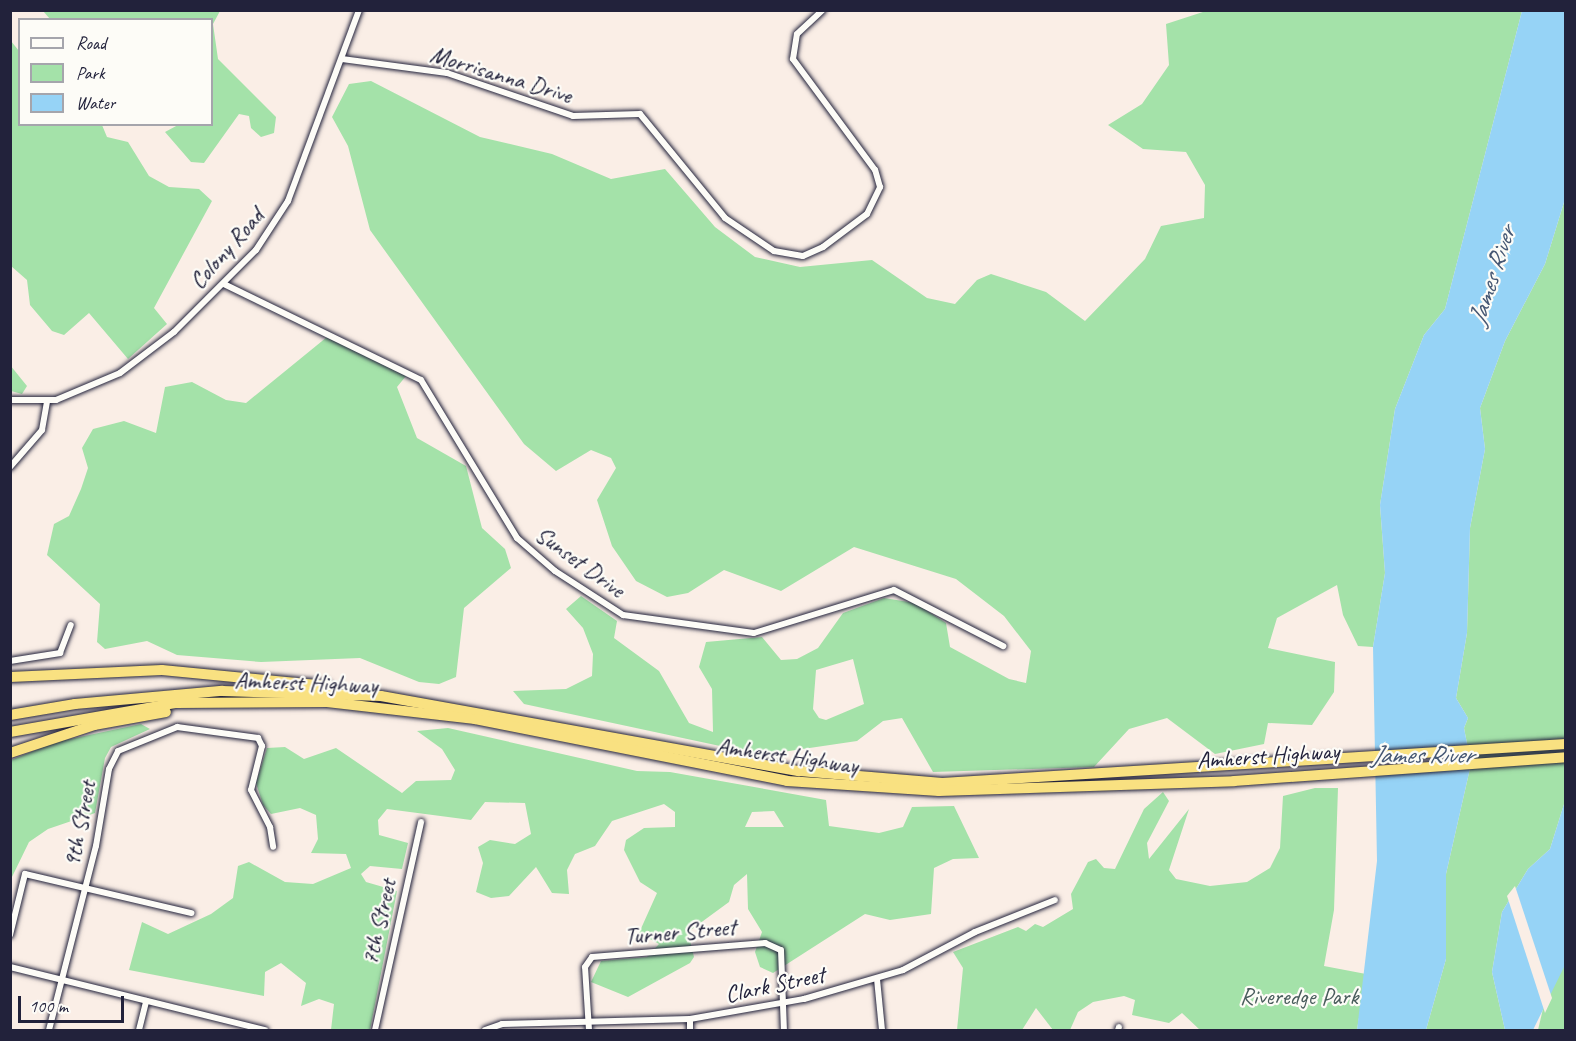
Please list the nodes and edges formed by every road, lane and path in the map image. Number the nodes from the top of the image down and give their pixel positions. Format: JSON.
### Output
{"nodes":[{"id":1,"x":359,"y":10,"type":"edge"},
{"id":2,"x":823,"y":10,"type":"edge"},
{"id":3,"x":342,"y":59,"type":"junction"},
{"id":4,"x":224,"y":284,"type":"junction"},
{"id":5,"x":10,"y":400,"type":"edge"},
{"id":6,"x":47,"y":402,"type":"junction"},
{"id":7,"x":10,"y":466,"type":"edge"},
{"id":8,"x":71,"y":625,"type":"dead end"},
{"id":9,"x":1003,"y":646,"type":"dead end"},
{"id":10,"x":10,"y":661,"type":"edge"},
{"id":11,"x":10,"y":677,"type":"edge"},
{"id":12,"x":381,"y":696,"type":"junction"},
{"id":13,"x":273,"y":701,"type":"junction"},
{"id":14,"x":10,"y":715,"type":"edge"},
{"id":15,"x":10,"y":732,"type":"edge"},
{"id":16,"x":1566,"y":744,"type":"edge"},
{"id":17,"x":10,"y":753,"type":"edge"},
{"id":18,"x":1566,"y":757,"type":"edge"},
{"id":19,"x":421,"y":822,"type":"dead end"},
{"id":20,"x":273,"y":847,"type":"dead end"},
{"id":21,"x":86,"y":888,"type":"junction"},
{"id":22,"x":1055,"y":900,"type":"dead end"},
{"id":23,"x":191,"y":913,"type":"dead end"},
{"id":24,"x":10,"y":935,"type":"edge"},
{"id":25,"x":10,"y":967,"type":"edge"},
{"id":26,"x":877,"y":979,"type":"junction"},
{"id":27,"x":61,"y":982,"type":"junction"},
{"id":28,"x":146,"y":1001,"type":"junction"},
{"id":29,"x":784,"y":1003,"type":"junction"},
{"id":30,"x":690,"y":1019,"type":"junction"},
{"id":31,"x":588,"y":1021,"type":"junction"},
{"id":32,"x":49,"y":1030,"type":"edge"},
{"id":33,"x":139,"y":1030,"type":"edge"},
{"id":34,"x":265,"y":1030,"type":"edge"},
{"id":35,"x":375,"y":1030,"type":"edge"},
{"id":36,"x":485,"y":1030,"type":"edge"},
{"id":37,"x":589,"y":1030,"type":"edge"},
{"id":38,"x":690,"y":1030,"type":"edge"},
{"id":39,"x":784,"y":1030,"type":"edge"},
{"id":40,"x":882,"y":1030,"type":"edge"}],
"edges":[{"from":1,"to":3,"type":"street","name":"Colony Road"},
{"from":2,"to":3,"type":"street","name":"Morrisanna Drive"},
{"from":3,"to":4,"type":"street","name":"Colony Road"},
{"from":4,"to":6,"type":"street","name":"Colony Road"},
{"from":4,"to":9,"type":"street","name":"Sunset Drive"},
{"from":5,"to":6,"type":"street","name":"Colony Road"},
{"from":6,"to":7,"type":"street"},
{"from":8,"to":10,"type":"street"},
{"from":11,"to":12,"type":"highway"},
{"from":12,"to":14,"type":"highway","name":"Amherst Highway"},
{"from":12,"to":16,"type":"highway","name":"Amherst Highway"},
{"from":13,"to":15,"type":"highway","name":"Amherst Highway"},
{"from":13,"to":17,"type":"highway"},
{"from":13,"to":18,"type":"highway","name":"Amherst Highway"},
{"from":19,"to":35,"type":"street","name":"7th Street"},
{"from":20,"to":21,"type":"street","name":"9th Street"},
{"from":21,"to":23,"type":"street"},
{"from":21,"to":24,"type":"street"},
{"from":21,"to":27,"type":"street","name":"9th Street"},
{"from":22,"to":26,"type":"street","name":"Clark Street"},
{"from":25,"to":27,"type":"street"},
{"from":26,"to":29,"type":"street","name":"Clark Street"},
{"from":26,"to":40,"type":"street"},
{"from":27,"to":28,"type":"street"},
{"from":27,"to":32,"type":"street","name":"9th Street"},
{"from":28,"to":33,"type":"street"},
{"from":28,"to":34,"type":"street"},
{"from":29,"to":30,"type":"street","name":"Clark Street"},
{"from":29,"to":31,"type":"street","name":"Turner Street"},
{"from":29,"to":39,"type":"street"},
{"from":30,"to":31,"type":"street","name":"Clark Street"},
{"from":30,"to":38,"type":"street"},
{"from":31,"to":36,"type":"street","name":"Clark Street"},
{"from":31,"to":37,"type":"street"}]}
